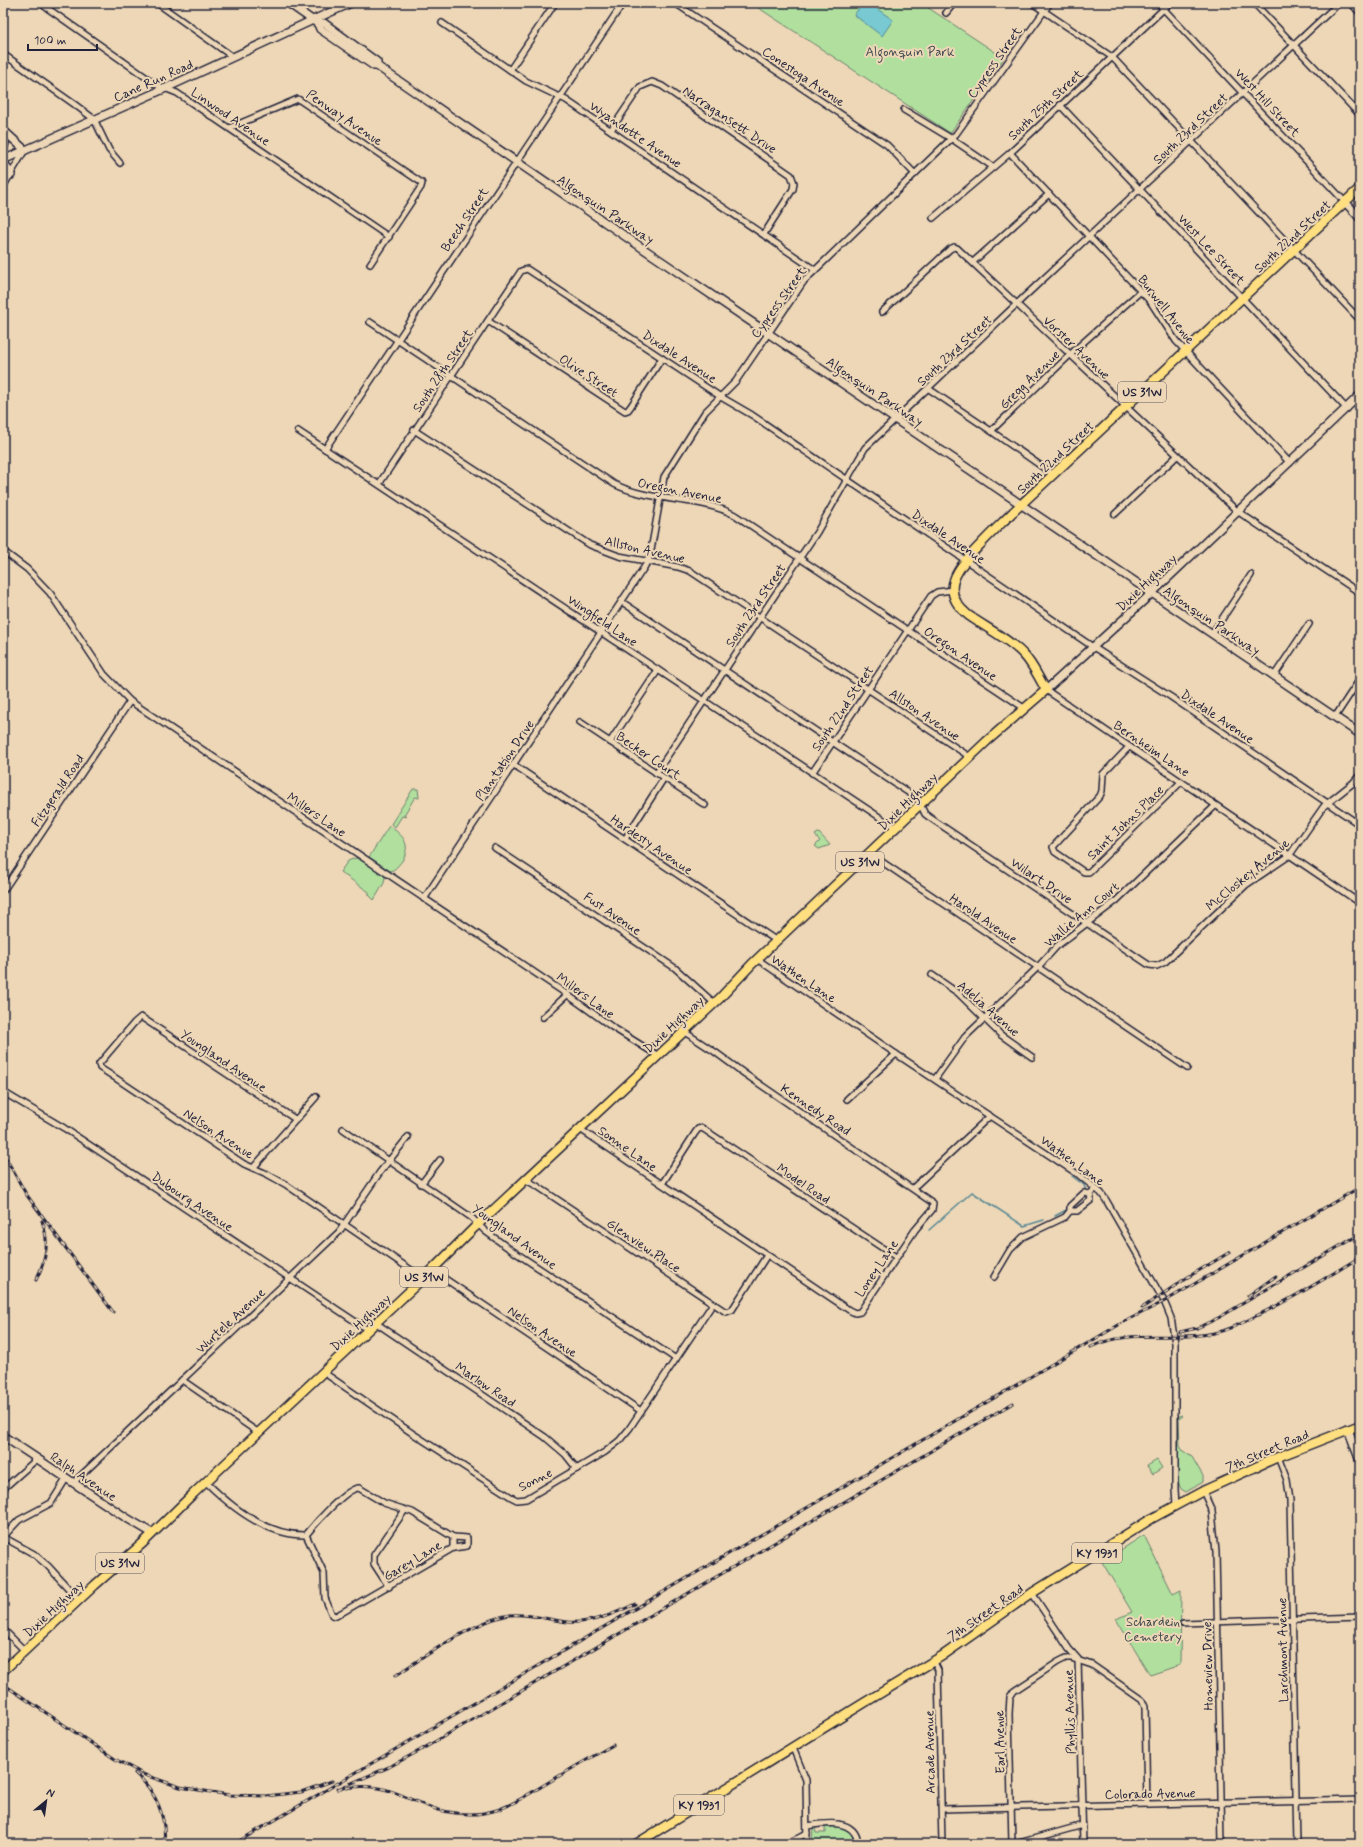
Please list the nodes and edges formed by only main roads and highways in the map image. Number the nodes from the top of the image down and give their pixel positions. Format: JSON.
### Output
{"nodes":[{"id":1,"x":288,"y":3,"type":"edge"},
{"id":2,"x":351,"y":3,"type":"edge"},
{"id":3,"x":315,"y":22,"type":"junction"},
{"id":4,"x":3,"y":130,"type":"edge"},
{"id":5,"x":3,"y":134,"type":"edge"},
{"id":6,"x":25,"y":150,"type":"junction"},
{"id":7,"x":3,"y":152,"type":"edge"},
{"id":8,"x":3,"y":160,"type":"edge"},
{"id":9,"x":3,"y":164,"type":"edge"},
{"id":10,"x":11,"y":175,"type":"road end"},
{"id":11,"x":1360,"y":188,"type":"edge"},
{"id":12,"x":1345,"y":202,"type":"junction"},
{"id":13,"x":1360,"y":218,"type":"edge"},
{"id":14,"x":1360,"y":396,"type":"edge"},
{"id":15,"x":1021,"y":505,"type":"junction"},
{"id":16,"x":953,"y":590,"type":"joint"},
{"id":17,"x":1152,"y":593,"type":"junction"},
{"id":18,"x":1046,"y":690,"type":"junction"},
{"id":19,"x":1360,"y":734,"type":"edge"},
{"id":20,"x":1360,"y":1425,"type":"edge"},
{"id":21,"x":1348,"y":1430,"type":"junction"},
{"id":22,"x":3,"y":1436,"type":"edge"},
{"id":23,"x":1360,"y":1461,"type":"edge"},
{"id":24,"x":152,"y":1533,"type":"junction"},
{"id":25,"x":3,"y":1671,"type":"edge"},
{"id":26,"x":636,"y":1844,"type":"edge"}],
"edges":[{"from":1,"to":3,"type":"main road","name":"Algonquin Parkway"},
{"from":2,"to":3,"type":"main road","name":"Cane Run Road"},
{"from":3,"to":6,"type":"main road","name":"Cane Run Road"},
{"from":3,"to":15,"type":"main road","name":"Algonquin Parkway"},
{"from":4,"to":6,"type":"main road"},
{"from":5,"to":7,"type":"main road"},
{"from":6,"to":8,"type":"main road","name":"Cane Run Road"},
{"from":9,"to":10,"type":"main road"},
{"from":11,"to":12,"type":"main road","name":"South 22nd Street","number":"US 31W"},
{"from":12,"to":13,"type":"main road","name":"West Hill Street"},
{"from":12,"to":15,"type":"main road","name":"South 22nd Street","number":"US 31W"},
{"from":14,"to":17,"type":"main road","name":"Dixie Highway"},
{"from":15,"to":16,"type":"main road","name":"South 22nd Street","number":"US 31W"},
{"from":15,"to":17,"type":"main road","name":"Algonquin Parkway"},
{"from":16,"to":18,"type":"main road","name":"Bernheim Lane"},
{"from":17,"to":18,"type":"main road","name":"Dixie Highway"},
{"from":17,"to":19,"type":"main road","name":"Algonquin Parkway"},
{"from":18,"to":24,"type":"main road","name":"Dixie Highway","number":"US 31W"},
{"from":20,"to":21,"type":"main road","name":"7th Street Road","number":"KY 1931"},
{"from":21,"to":23,"type":"main road"},
{"from":21,"to":26,"type":"main road","name":"7th Street Road","number":"KY 1931"},
{"from":22,"to":24,"type":"main road","name":"Ralph Avenue"},
{"from":24,"to":25,"type":"main road","name":"Dixie Highway","number":"US 31W"}]}
